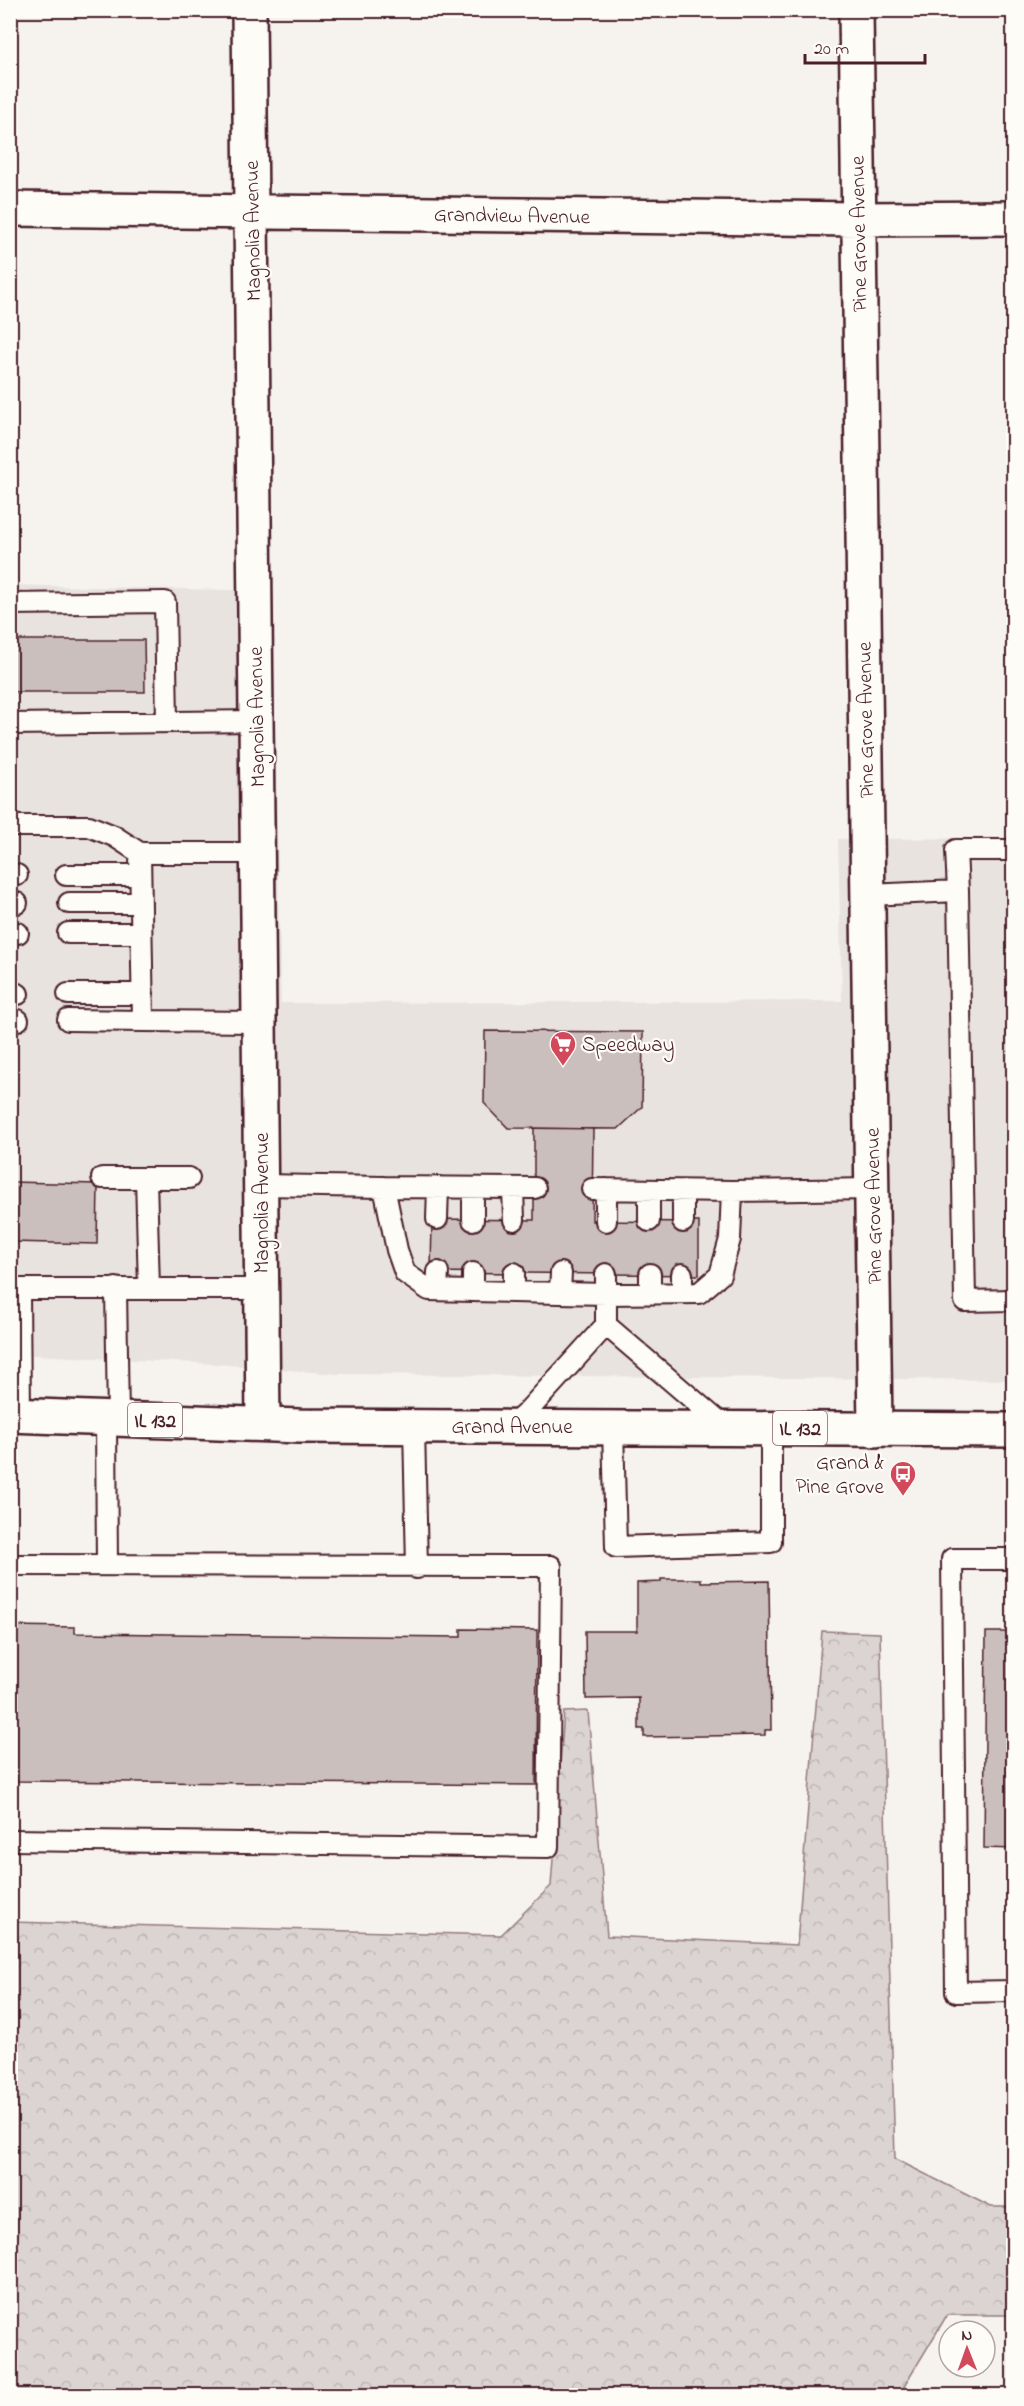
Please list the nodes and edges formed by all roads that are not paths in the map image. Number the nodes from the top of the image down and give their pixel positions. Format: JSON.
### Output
{"nodes":[{"id":1,"x":249,"y":10,"type":"edge"},
{"id":2,"x":856,"y":10,"type":"edge"},
{"id":3,"x":10,"y":209,"type":"edge"},
{"id":4,"x":252,"y":211,"type":"junction"},
{"id":5,"x":1014,"y":218,"type":"edge"},
{"id":6,"x":858,"y":219,"type":"junction"},
{"id":7,"x":10,"y":603,"type":"edge"},
{"id":8,"x":256,"y":721,"type":"junction"},
{"id":9,"x":167,"y":722,"type":"junction"},
{"id":10,"x":10,"y":724,"type":"edge"},
{"id":11,"x":10,"y":826,"type":"edge"},
{"id":12,"x":1014,"y":850,"type":"edge"},
{"id":13,"x":140,"y":853,"type":"junction"},
{"id":14,"x":258,"y":853,"type":"junction"},
{"id":15,"x":66,"y":875,"type":"dead end"},
{"id":16,"x":140,"y":875,"type":"junction"},
{"id":17,"x":958,"y":891,"type":"junction"},
{"id":18,"x":868,"y":895,"type":"junction"},
{"id":19,"x":69,"y":903,"type":"dead end"},
{"id":20,"x":141,"y":903,"type":"junction"},
{"id":21,"x":68,"y":933,"type":"dead end"},
{"id":22,"x":141,"y":933,"type":"junction"},
{"id":23,"x":68,"y":993,"type":"dead end"},
{"id":24,"x":142,"y":994,"type":"junction"},
{"id":25,"x":68,"y":1020,"type":"dead end"},
{"id":26,"x":143,"y":1021,"type":"junction"},
{"id":27,"x":259,"y":1022,"type":"junction"},
{"id":28,"x":102,"y":1178,"type":"dead end"},
{"id":29,"x":146,"y":1178,"type":"junction"},
{"id":30,"x":189,"y":1178,"type":"dead end"},
{"id":31,"x":260,"y":1185,"type":"junction"},
{"id":32,"x":384,"y":1187,"type":"junction"},
{"id":33,"x":438,"y":1187,"type":"junction"},
{"id":34,"x":473,"y":1188,"type":"junction"},
{"id":35,"x":513,"y":1188,"type":"junction"},
{"id":36,"x":535,"y":1188,"type":"dead end"},
{"id":37,"x":873,"y":1189,"type":"junction"},
{"id":38,"x":649,"y":1190,"type":"junction"},
{"id":39,"x":683,"y":1191,"type":"junction"},
{"id":40,"x":732,"y":1191,"type":"junction"},
{"id":41,"x":437,"y":1219,"type":"dead end"},
{"id":42,"x":473,"y":1220,"type":"dead end"},
{"id":43,"x":514,"y":1220,"type":"dead end"},
{"id":44,"x":606,"y":1221,"type":"dead end"},
{"id":45,"x":649,"y":1221,"type":"dead end"},
{"id":46,"x":683,"y":1222,"type":"dead end"},
{"id":47,"x":606,"y":1274,"type":"dead end"},
{"id":48,"x":116,"y":1288,"type":"junction"},
{"id":49,"x":149,"y":1288,"type":"junction"},
{"id":50,"x":261,"y":1289,"type":"junction"},
{"id":51,"x":606,"y":1294,"type":"junction"},
{"id":52,"x":1014,"y":1300,"type":"edge"},
{"id":53,"x":606,"y":1324,"type":"junction"},
{"id":54,"x":15,"y":1415,"type":"edge"},
{"id":55,"x":112,"y":1418,"type":"junction"},
{"id":56,"x":263,"y":1424,"type":"junction"},
{"id":57,"x":414,"y":1426,"type":"junction"},
{"id":58,"x":510,"y":1426,"type":"junction"},
{"id":59,"x":613,"y":1427,"type":"junction"},
{"id":60,"x":725,"y":1427,"type":"junction"},
{"id":61,"x":771,"y":1427,"type":"junction"},
{"id":62,"x":875,"y":1430,"type":"junction"},
{"id":63,"x":1014,"y":1430,"type":"edge"},
{"id":64,"x":1014,"y":1559,"type":"edge"},
{"id":65,"x":10,"y":1565,"type":"edge"},
{"id":66,"x":107,"y":1565,"type":"junction"},
{"id":67,"x":417,"y":1568,"type":"junction"},
{"id":68,"x":10,"y":1840,"type":"edge"},
{"id":69,"x":1014,"y":1991,"type":"edge"}],
"edges":[{"from":1,"to":4,"type":"street","name":"Magnolia Avenue"},
{"from":2,"to":6,"type":"street","name":"Pine Grove Avenue"},
{"from":3,"to":4,"type":"street","name":"Grandview Avenue"},
{"from":4,"to":6,"type":"street","name":"Grandview Avenue"},
{"from":4,"to":8,"type":"street","name":"Magnolia Avenue"},
{"from":5,"to":6,"type":"street","name":"Grandview Avenue"},
{"from":6,"to":18,"type":"street","name":"Pine Grove Avenue"},
{"from":7,"to":9,"type":"lane"},
{"from":8,"to":9,"type":"lane"},
{"from":8,"to":14,"type":"street","name":"Magnolia Avenue"},
{"from":9,"to":10,"type":"lane"},
{"from":11,"to":13,"type":"lane"},
{"from":12,"to":17,"type":"lane"},
{"from":13,"to":14,"type":"lane"},
{"from":13,"to":16,"type":"lane"},
{"from":14,"to":27,"type":"street","name":"Magnolia Avenue"},
{"from":15,"to":16,"type":"lane"},
{"from":16,"to":20,"type":"lane"},
{"from":17,"to":18,"type":"lane"},
{"from":17,"to":52,"type":"lane"},
{"from":18,"to":37,"type":"street","name":"Pine Grove Avenue"},
{"from":19,"to":20,"type":"lane"},
{"from":20,"to":22,"type":"lane"},
{"from":21,"to":22,"type":"lane"},
{"from":22,"to":24,"type":"lane"},
{"from":23,"to":24,"type":"lane"},
{"from":24,"to":26,"type":"lane"},
{"from":25,"to":26,"type":"lane"},
{"from":26,"to":27,"type":"lane"},
{"from":27,"to":31,"type":"street","name":"Magnolia Avenue"},
{"from":28,"to":29,"type":"lane"},
{"from":29,"to":30,"type":"lane"},
{"from":29,"to":49,"type":"lane"},
{"from":31,"to":32,"type":"lane"},
{"from":31,"to":50,"type":"street","name":"Magnolia Avenue"},
{"from":32,"to":33,"type":"lane"},
{"from":32,"to":51,"type":"lane"},
{"from":33,"to":34,"type":"lane"},
{"from":33,"to":41,"type":"lane"},
{"from":34,"to":35,"type":"lane"},
{"from":34,"to":42,"type":"lane"},
{"from":35,"to":36,"type":"lane"},
{"from":35,"to":43,"type":"lane"},
{"from":37,"to":40,"type":"lane"},
{"from":37,"to":62,"type":"street","name":"Pine Grove Avenue"},
{"from":38,"to":39,"type":"lane"},
{"from":38,"to":44,"type":"lane"},
{"from":38,"to":45,"type":"lane"},
{"from":39,"to":40,"type":"lane"},
{"from":39,"to":46,"type":"lane"},
{"from":40,"to":51,"type":"lane"},
{"from":47,"to":51,"type":"lane"},
{"from":48,"to":49,"type":"lane"},
{"from":48,"to":54,"type":"lane"},
{"from":48,"to":55,"type":"lane"},
{"from":49,"to":50,"type":"lane"},
{"from":50,"to":56,"type":"street","name":"Magnolia Avenue"},
{"from":51,"to":53,"type":"lane"},
{"from":53,"to":58,"type":"lane"},
{"from":53,"to":60,"type":"lane"},
{"from":54,"to":55,"type":"street","name":"Grand Avenue","number":"IL 132"},
{"from":55,"to":56,"type":"street","name":"Grand Avenue","number":"IL 132"},
{"from":55,"to":66,"type":"lane"},
{"from":56,"to":57,"type":"street","name":"Grand Avenue","number":"IL 132"},
{"from":57,"to":58,"type":"street","name":"Grand Avenue","number":"IL 132"},
{"from":57,"to":67,"type":"lane"},
{"from":58,"to":59,"type":"street","name":"Grand Avenue","number":"IL 132"},
{"from":59,"to":60,"type":"street","name":"Grand Avenue","number":"IL 132"},
{"from":59,"to":61,"type":"lane"},
{"from":60,"to":61,"type":"street","name":"Grand Avenue","number":"IL 132"},
{"from":61,"to":62,"type":"street","name":"Grand Avenue","number":"IL 132"},
{"from":62,"to":63,"type":"street","name":"Grand Avenue","number":"IL 132"},
{"from":64,"to":69,"type":"lane"},
{"from":65,"to":66,"type":"lane"},
{"from":66,"to":67,"type":"lane"},
{"from":67,"to":68,"type":"lane"}]}
